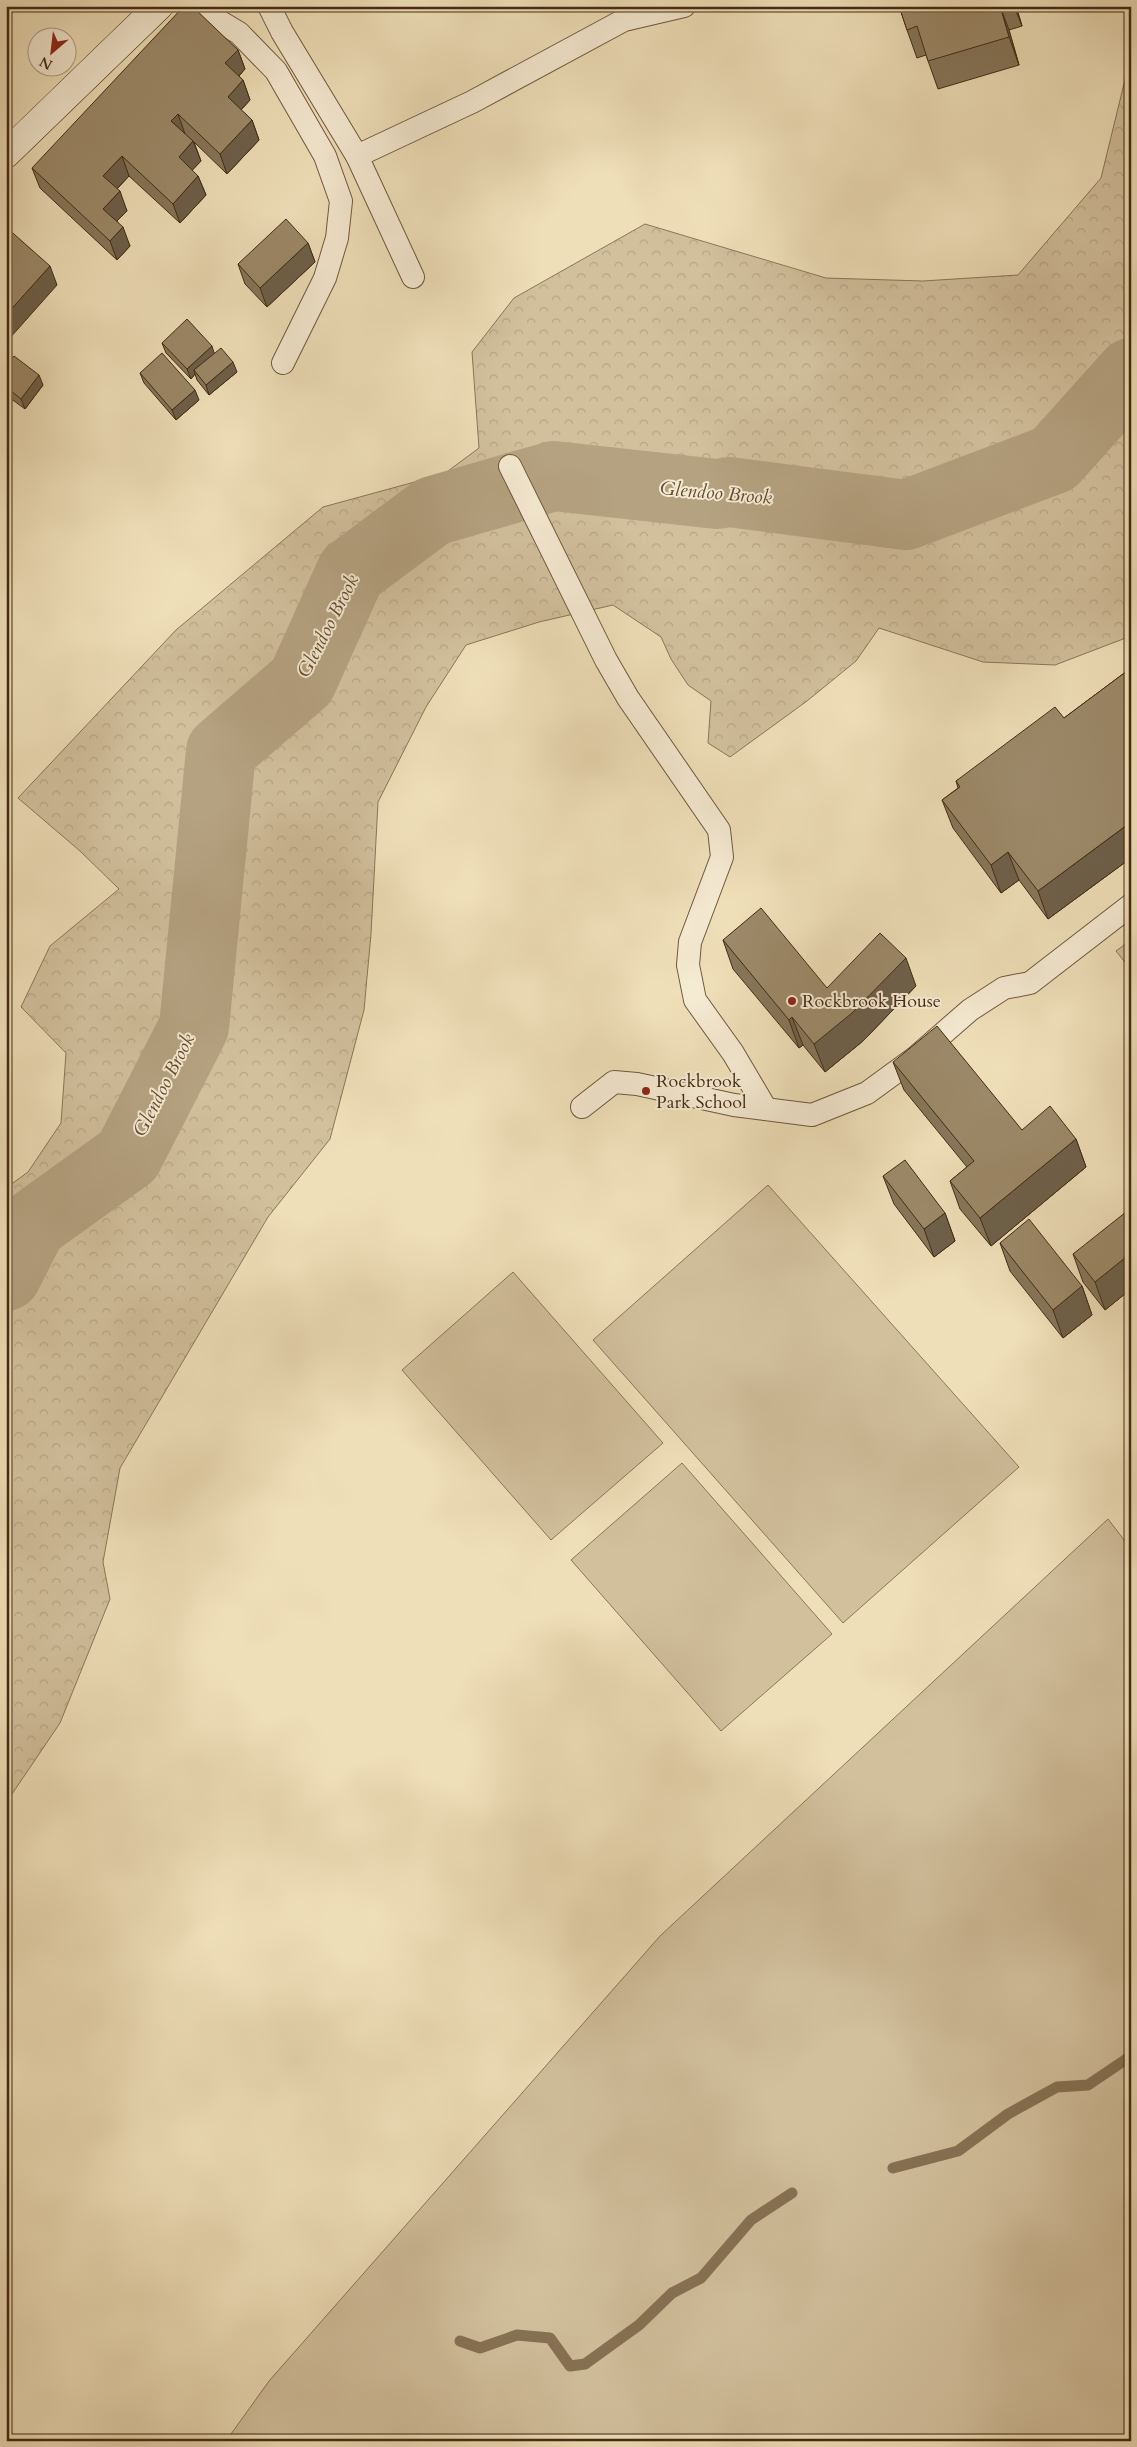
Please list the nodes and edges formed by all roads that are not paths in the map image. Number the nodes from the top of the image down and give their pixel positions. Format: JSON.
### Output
{"nodes":[{"id":1,"x":159,"y":6,"type":"edge"},
{"id":2,"x":194,"y":6,"type":"edge"},
{"id":3,"x":270,"y":6,"type":"edge"},
{"id":4,"x":684,"y":6,"type":"edge"},
{"id":5,"x":6,"y":154,"type":"edge"},
{"id":6,"x":357,"y":156,"type":"junction"},
{"id":7,"x":413,"y":277,"type":"dead end"},
{"id":8,"x":283,"y":363,"type":"dead end"},
{"id":9,"x":510,"y":466,"type":"dead end"},
{"id":10,"x":1131,"y":905,"type":"edge"},
{"id":11,"x":582,"y":1107,"type":"dead end"},
{"id":12,"x":766,"y":1109,"type":"junction"}],
"edges":[{"from":1,"to":5,"type":"main road"},
{"from":2,"to":8,"type":"lane"},
{"from":3,"to":6,"type":"lane"},
{"from":4,"to":6,"type":"lane"},
{"from":6,"to":7,"type":"lane"},
{"from":9,"to":12,"type":"lane"},
{"from":10,"to":12,"type":"lane"},
{"from":11,"to":12,"type":"lane"}]}
